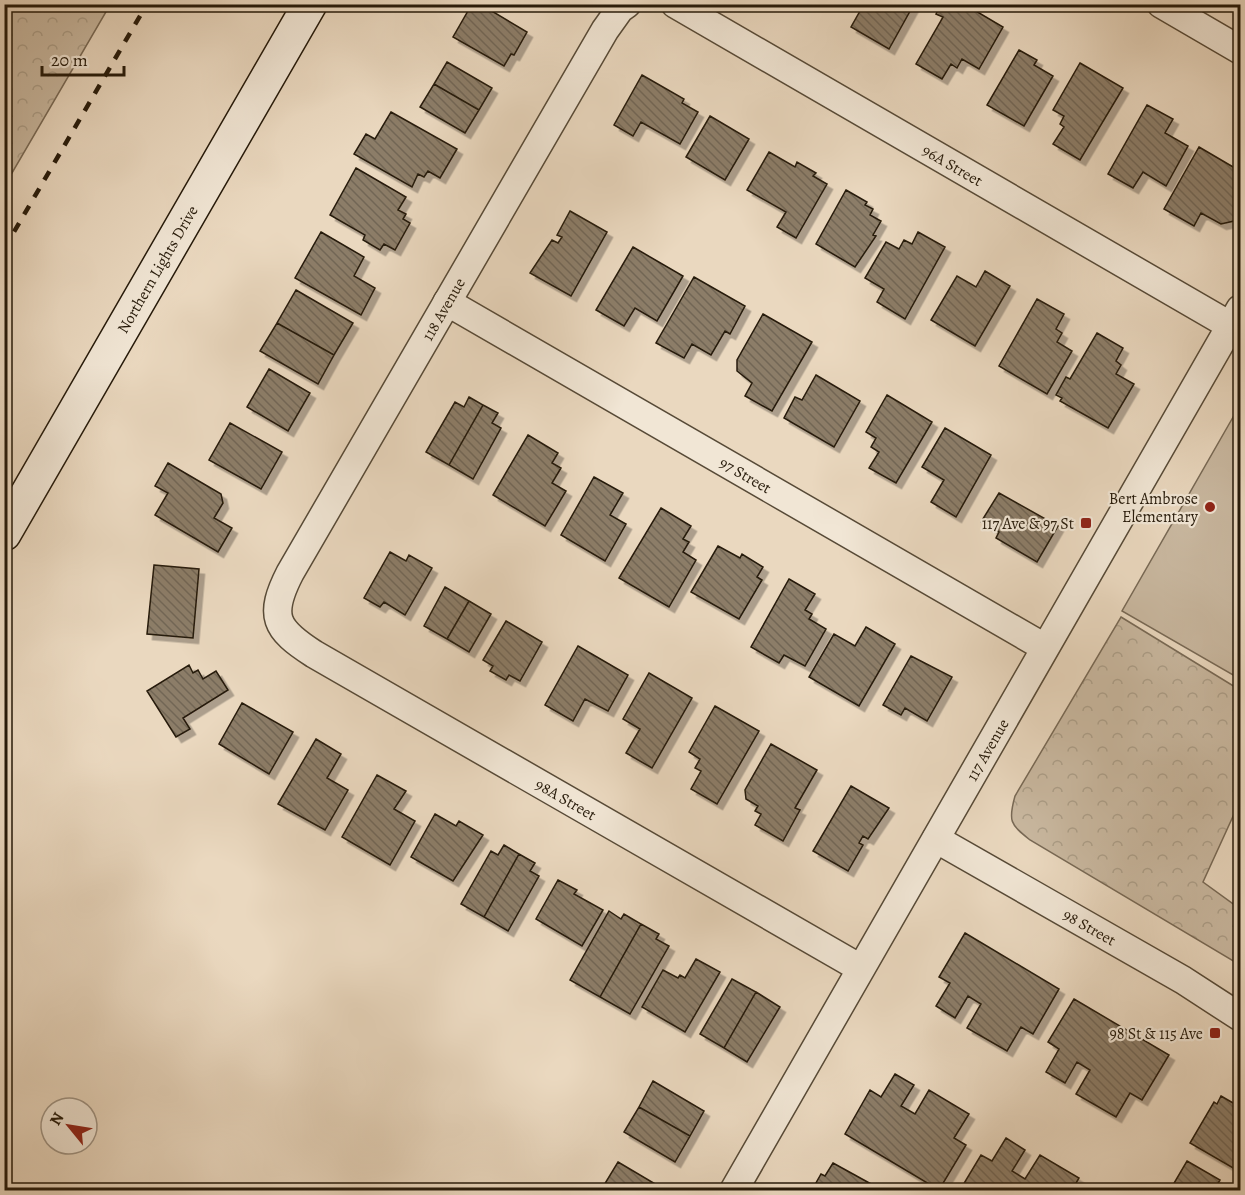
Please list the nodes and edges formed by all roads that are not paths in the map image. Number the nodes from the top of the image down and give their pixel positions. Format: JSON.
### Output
{"nodes":[{"id":1,"x":310,"y":4,"type":"edge"},
{"id":2,"x":627,"y":4,"type":"edge"},
{"id":3,"x":675,"y":4,"type":"edge"},
{"id":4,"x":1161,"y":4,"type":"edge"},
{"id":5,"x":1240,"y":50,"type":"edge"},
{"id":6,"x":447,"y":302,"type":"junction"},
{"id":7,"x":1236,"y":317,"type":"edge"},
{"id":8,"x":4,"y":534,"type":"edge"},
{"id":9,"x":278,"y":621,"type":"joint"},
{"id":10,"x":1044,"y":647,"type":"junction"},
{"id":11,"x":936,"y":839,"type":"junction"},
{"id":12,"x":860,"y":968,"type":"junction"},
{"id":13,"x":1240,"y":1017,"type":"edge"},
{"id":14,"x":734,"y":1191,"type":"edge"}],
"edges":[{"from":1,"to":8,"type":"main road","name":"Northern Lights Drive"},
{"from":2,"to":6,"type":"street","name":"118 Avenue"},
{"from":3,"to":7,"type":"street","name":"96A Street"},
{"from":4,"to":5,"type":"street"},
{"from":6,"to":9,"type":"street","name":"118 Avenue"},
{"from":6,"to":10,"type":"street","name":"97 Street"},
{"from":7,"to":10,"type":"street","name":"117 Avenue"},
{"from":9,"to":12,"type":"street","name":"98A Street"},
{"from":10,"to":11,"type":"street","name":"117 Avenue"},
{"from":11,"to":12,"type":"street","name":"117 Avenue"},
{"from":11,"to":13,"type":"street","name":"98 Street"},
{"from":12,"to":14,"type":"street","name":"117 Avenue"}]}
